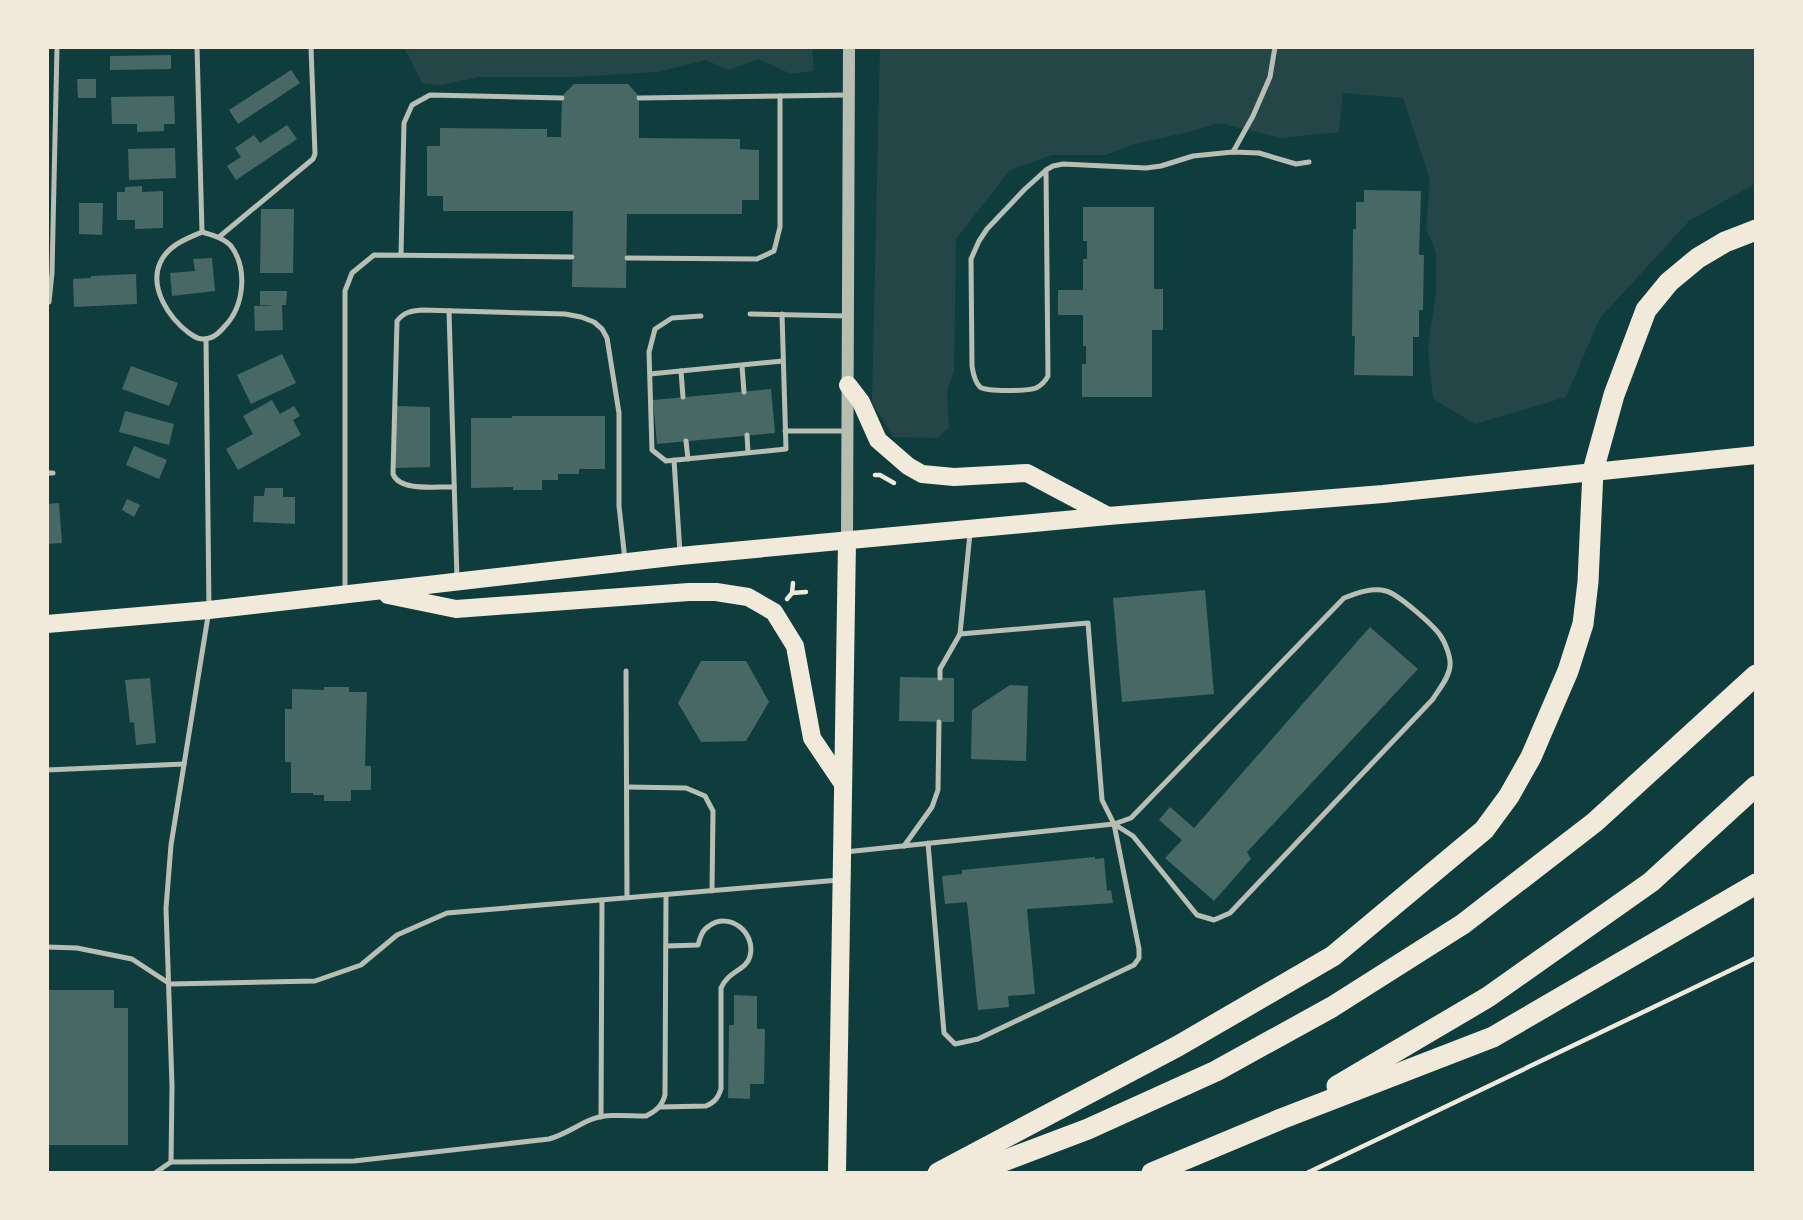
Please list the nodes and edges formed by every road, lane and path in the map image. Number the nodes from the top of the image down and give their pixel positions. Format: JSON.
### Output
{"nodes":[{"id":1,"x":57,"y":47,"type":"edge"},
{"id":2,"x":197,"y":47,"type":"edge"},
{"id":3,"x":311,"y":47,"type":"edge"},
{"id":4,"x":849,"y":47,"type":"edge"},
{"id":5,"x":1275,"y":47,"type":"edge"},
{"id":6,"x":849,"y":95,"type":"junction"},
{"id":7,"x":780,"y":96,"type":"junction"},
{"id":8,"x":562,"y":98,"type":"dead end"},
{"id":9,"x":639,"y":98,"type":"dead end"},
{"id":10,"x":47,"y":116,"type":"edge"},
{"id":11,"x":55,"y":116,"type":"junction"},
{"id":12,"x":1233,"y":152,"type":"junction"},
{"id":13,"x":1309,"y":162,"type":"dead end"},
{"id":14,"x":1046,"y":170,"type":"junction"},
{"id":15,"x":1756,"y":229,"type":"edge"},
{"id":16,"x":202,"y":232,"type":"junction"},
{"id":17,"x":219,"y":237,"type":"junction"},
{"id":18,"x":401,"y":256,"type":"junction"},
{"id":19,"x":572,"y":257,"type":"dead end"},
{"id":20,"x":627,"y":258,"type":"dead end"},
{"id":21,"x":47,"y":303,"type":"edge"},
{"id":22,"x":449,"y":311,"type":"junction"},
{"id":23,"x":750,"y":314,"type":"dead end"},
{"id":24,"x":782,"y":314,"type":"junction"},
{"id":25,"x":701,"y":316,"type":"dead end"},
{"id":26,"x":848,"y":316,"type":"junction"},
{"id":27,"x":205,"y":339,"type":"junction"},
{"id":28,"x":783,"y":361,"type":"junction"},
{"id":29,"x":741,"y":366,"type":"junction"},
{"id":30,"x":681,"y":371,"type":"junction"},
{"id":31,"x":650,"y":374,"type":"junction"},
{"id":32,"x":848,"y":385,"type":"junction"},
{"id":33,"x":744,"y":391,"type":"dead end"},
{"id":34,"x":683,"y":397,"type":"dead end"},
{"id":35,"x":785,"y":431,"type":"junction"},
{"id":36,"x":847,"y":431,"type":"junction"},
{"id":37,"x":747,"y":435,"type":"dead end"},
{"id":38,"x":686,"y":441,"type":"dead end"},
{"id":39,"x":748,"y":452,"type":"junction"},
{"id":40,"x":1756,"y":455,"type":"edge"},
{"id":41,"x":688,"y":459,"type":"junction"},
{"id":42,"x":674,"y":460,"type":"junction"},
{"id":43,"x":1593,"y":471,"type":"junction"},
{"id":44,"x":875,"y":475,"type":"dead end"},
{"id":45,"x":894,"y":483,"type":"dead end"},
{"id":46,"x":454,"y":486,"type":"junction"},
{"id":47,"x":1108,"y":516,"type":"junction"},
{"id":48,"x":970,"y":530,"type":"junction"},
{"id":49,"x":847,"y":541,"type":"junction"},
{"id":50,"x":680,"y":556,"type":"junction"},
{"id":51,"x":626,"y":564,"type":"junction"},
{"id":52,"x":457,"y":582,"type":"junction"},
{"id":53,"x":793,"y":583,"type":"dead end"},
{"id":54,"x":370,"y":592,"type":"junction"},
{"id":55,"x":792,"y":593,"type":"junction"},
{"id":56,"x":807,"y":593,"type":"dead end"},
{"id":57,"x":345,"y":594,"type":"junction"},
{"id":58,"x":782,"y":605,"type":"dead end"},
{"id":59,"x":209,"y":610,"type":"junction"},
{"id":60,"x":47,"y":624,"type":"edge"},
{"id":61,"x":960,"y":634,"type":"junction"},
{"id":62,"x":626,"y":671,"type":"dead end"},
{"id":63,"x":1756,"y":675,"type":"edge"},
{"id":64,"x":940,"y":678,"type":"dead end"},
{"id":65,"x":939,"y":722,"type":"dead end"},
{"id":66,"x":184,"y":765,"type":"junction"},
{"id":67,"x":47,"y":770,"type":"edge"},
{"id":68,"x":843,"y":784,"type":"junction"},
{"id":69,"x":1756,"y":786,"type":"edge"},
{"id":70,"x":627,"y":787,"type":"junction"},
{"id":71,"x":1114,"y":824,"type":"junction"},
{"id":72,"x":928,"y":843,"type":"junction"},
{"id":73,"x":904,"y":846,"type":"junction"},
{"id":74,"x":842,"y":852,"type":"junction"},
{"id":75,"x":842,"y":880,"type":"junction"},
{"id":76,"x":1756,"y":884,"type":"edge"},
{"id":77,"x":712,"y":891,"type":"junction"},
{"id":78,"x":666,"y":895,"type":"junction"},
{"id":79,"x":627,"y":898,"type":"junction"},
{"id":80,"x":602,"y":900,"type":"junction"},
{"id":81,"x":666,"y":946,"type":"junction"},
{"id":82,"x":47,"y":947,"type":"edge"},
{"id":83,"x":1756,"y":958,"type":"edge"},
{"id":84,"x":170,"y":984,"type":"junction"},
{"id":85,"x":660,"y":1107,"type":"junction"},
{"id":86,"x":601,"y":1117,"type":"junction"},
{"id":87,"x":1281,"y":1119,"type":"junction"},
{"id":88,"x":171,"y":1163,"type":"junction"},
{"id":89,"x":155,"y":1173,"type":"edge"},
{"id":90,"x":837,"y":1173,"type":"edge"},
{"id":91,"x":938,"y":1173,"type":"edge"},
{"id":92,"x":972,"y":1173,"type":"edge"},
{"id":93,"x":1152,"y":1173,"type":"edge"},
{"id":94,"x":1307,"y":1173,"type":"edge"}],
"edges":[{"from":1,"to":11,"type":"lane"},
{"from":2,"to":16,"type":"lane"},
{"from":3,"to":17,"type":"lane"},
{"from":4,"to":6,"type":"street"},
{"from":5,"to":12,"type":"lane"},
{"from":6,"to":7,"type":"lane"},
{"from":6,"to":26,"type":"street"},
{"from":7,"to":9,"type":"lane"},
{"from":7,"to":20,"type":"lane"},
{"from":8,"to":18,"type":"lane"},
{"from":10,"to":11,"type":"lane"},
{"from":11,"to":21,"type":"lane"},
{"from":12,"to":13,"type":"lane"},
{"from":12,"to":14,"type":"lane"},
{"from":14,"to":14,"type":"lane"},
{"from":15,"to":43,"type":"highway"},
{"from":16,"to":17,"type":"lane"},
{"from":16,"to":27,"type":"lane"},
{"from":17,"to":27,"type":"lane"},
{"from":18,"to":19,"type":"lane"},
{"from":18,"to":57,"type":"lane"},
{"from":22,"to":46,"type":"lane"},
{"from":22,"to":46,"type":"lane"},
{"from":22,"to":51,"type":"lane"},
{"from":23,"to":24,"type":"lane"},
{"from":24,"to":26,"type":"lane"},
{"from":24,"to":28,"type":"lane"},
{"from":25,"to":31,"type":"lane"},
{"from":26,"to":32,"type":"street"},
{"from":27,"to":59,"type":"lane"},
{"from":28,"to":29,"type":"lane"},
{"from":28,"to":35,"type":"lane"},
{"from":29,"to":30,"type":"lane"},
{"from":29,"to":33,"type":"lane"},
{"from":30,"to":31,"type":"lane"},
{"from":30,"to":34,"type":"lane"},
{"from":31,"to":42,"type":"lane"},
{"from":32,"to":36,"type":"street"},
{"from":32,"to":47,"type":"main road"},
{"from":35,"to":36,"type":"lane"},
{"from":35,"to":39,"type":"lane"},
{"from":36,"to":49,"type":"street"},
{"from":37,"to":39,"type":"lane"},
{"from":38,"to":41,"type":"lane"},
{"from":39,"to":41,"type":"lane"},
{"from":40,"to":43,"type":"main road"},
{"from":41,"to":42,"type":"lane"},
{"from":42,"to":50,"type":"lane"},
{"from":43,"to":47,"type":"main road"},
{"from":43,"to":91,"type":"highway"},
{"from":44,"to":45,"type":"path"},
{"from":46,"to":52,"type":"lane"},
{"from":47,"to":48,"type":"main road"},
{"from":48,"to":49,"type":"main road"},
{"from":48,"to":61,"type":"lane"},
{"from":49,"to":50,"type":"main road"},
{"from":49,"to":68,"type":"main road"},
{"from":50,"to":51,"type":"main road"},
{"from":51,"to":52,"type":"main road"},
{"from":52,"to":54,"type":"main road"},
{"from":53,"to":55,"type":"path"},
{"from":54,"to":57,"type":"main road"},
{"from":54,"to":68,"type":"main road"},
{"from":55,"to":56,"type":"path"},
{"from":55,"to":58,"type":"path"},
{"from":57,"to":59,"type":"main road"},
{"from":59,"to":60,"type":"main road"},
{"from":59,"to":66,"type":"lane"},
{"from":61,"to":64,"type":"lane"},
{"from":61,"to":71,"type":"lane"},
{"from":62,"to":70,"type":"lane"},
{"from":63,"to":92,"type":"highway"},
{"from":65,"to":73,"type":"lane"},
{"from":66,"to":67,"type":"lane"},
{"from":66,"to":84,"type":"lane"},
{"from":68,"to":74,"type":"main road"},
{"from":69,"to":87,"type":"highway"},
{"from":70,"to":77,"type":"lane"},
{"from":70,"to":79,"type":"lane"},
{"from":71,"to":71,"type":"lane"},
{"from":71,"to":72,"type":"lane"},
{"from":71,"to":72,"type":"lane"},
{"from":72,"to":73,"type":"lane"},
{"from":73,"to":74,"type":"lane"},
{"from":74,"to":75,"type":"main road"},
{"from":75,"to":77,"type":"lane"},
{"from":75,"to":90,"type":"main road"},
{"from":76,"to":87,"type":"highway"},
{"from":77,"to":78,"type":"lane"},
{"from":78,"to":79,"type":"lane"},
{"from":78,"to":81,"type":"lane"},
{"from":79,"to":80,"type":"lane"},
{"from":80,"to":84,"type":"lane"},
{"from":80,"to":86,"type":"lane"},
{"from":81,"to":85,"type":"lane"},
{"from":81,"to":85,"type":"lane"},
{"from":82,"to":84,"type":"lane"},
{"from":83,"to":94,"type":"path"},
{"from":84,"to":88,"type":"lane"},
{"from":85,"to":86,"type":"lane"},
{"from":86,"to":88,"type":"lane"},
{"from":87,"to":93,"type":"highway"},
{"from":88,"to":89,"type":"lane"}]}
